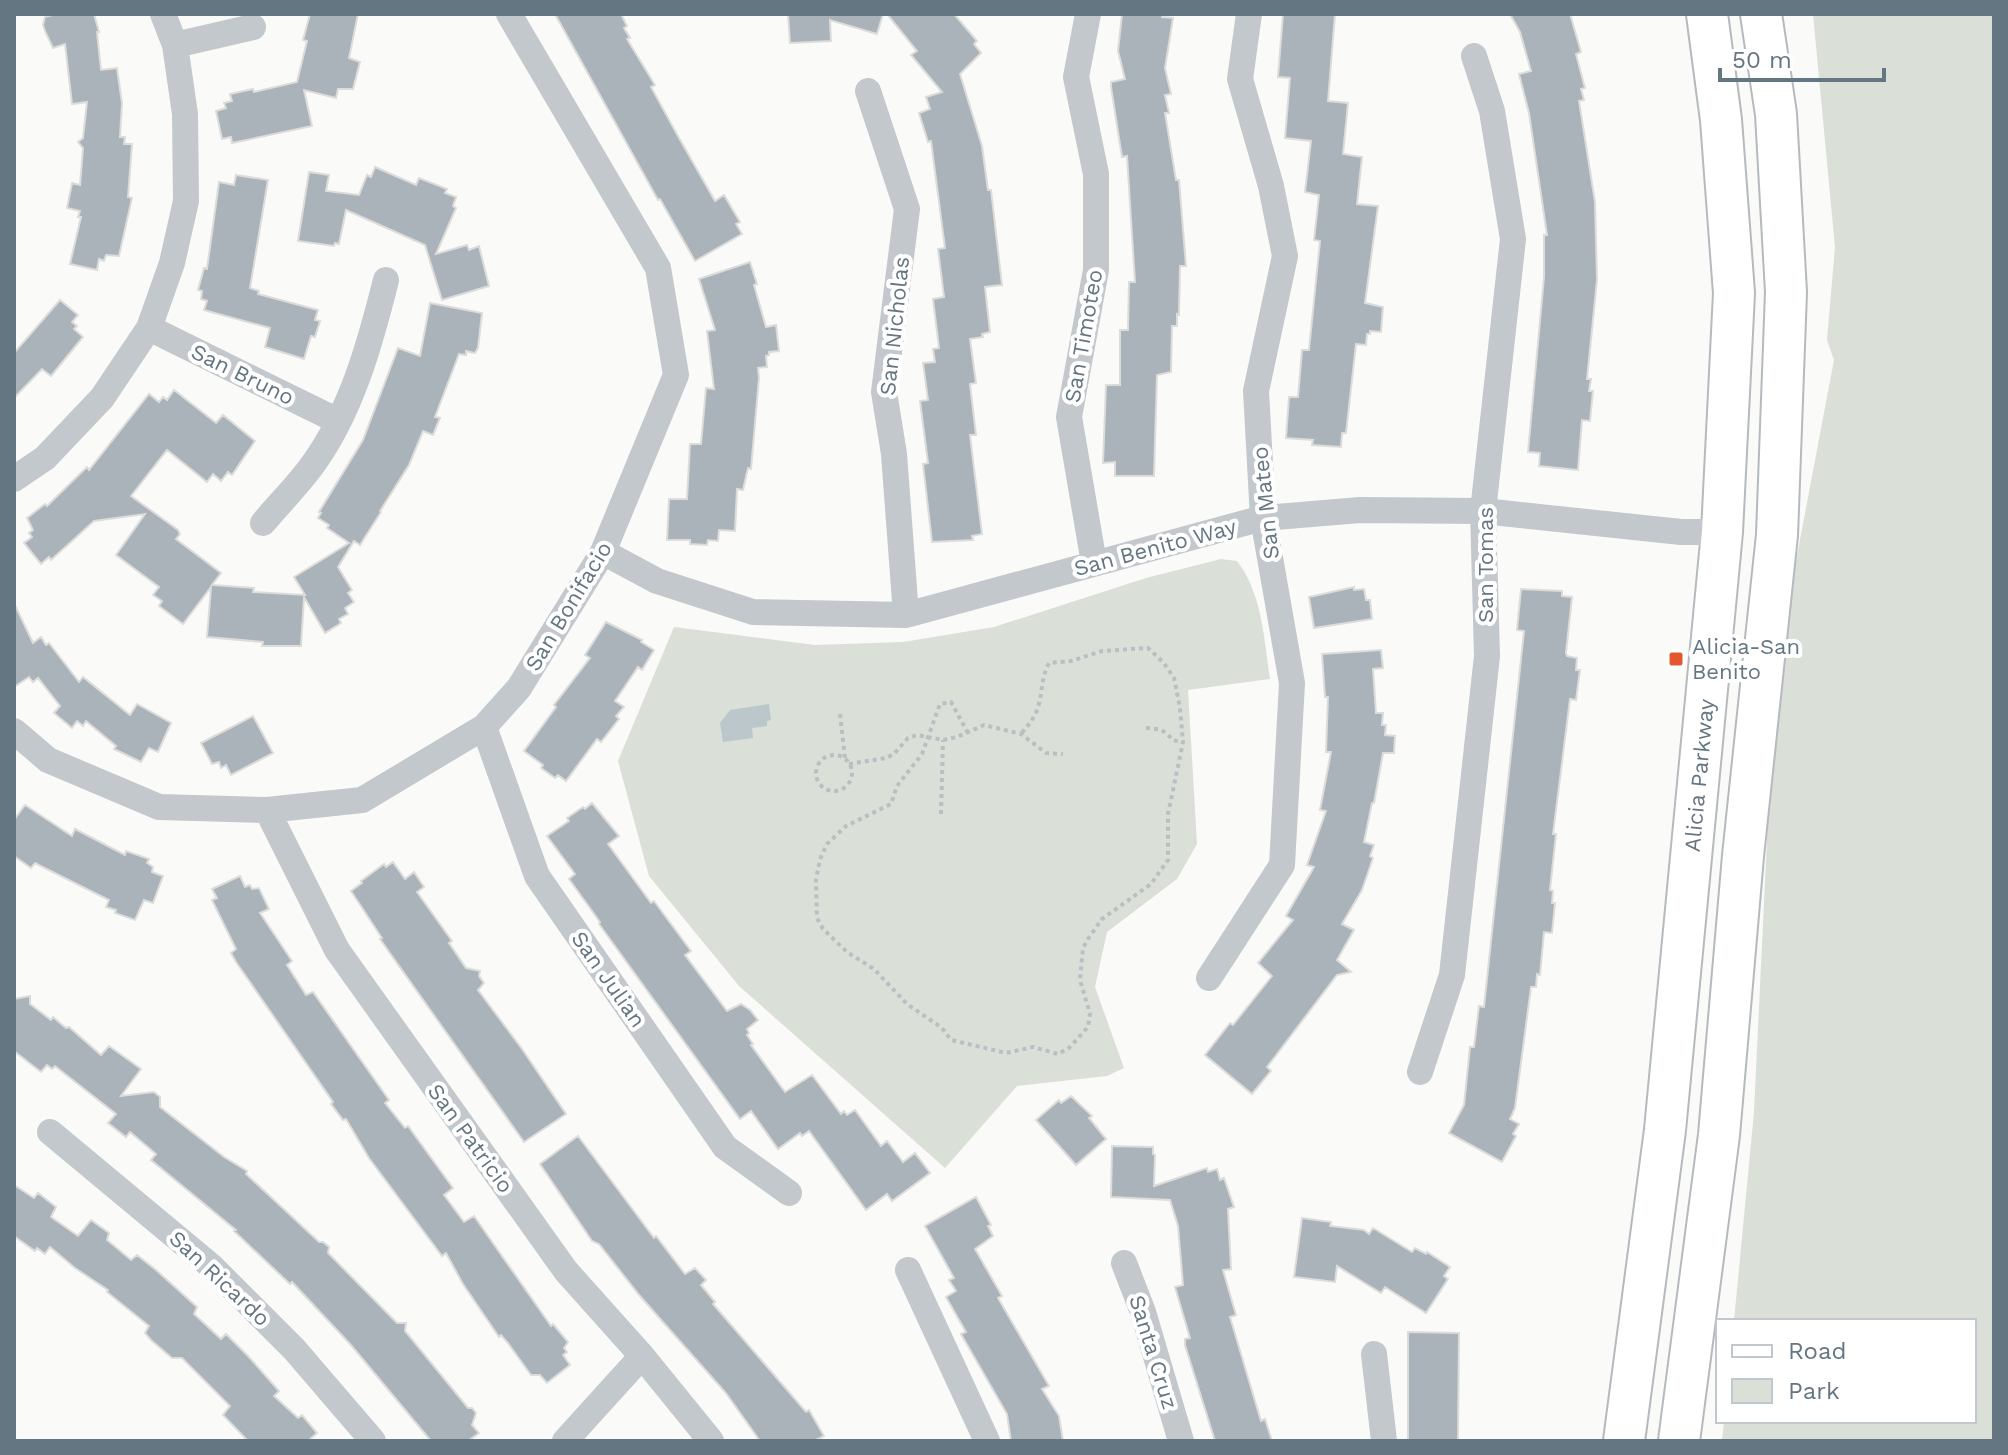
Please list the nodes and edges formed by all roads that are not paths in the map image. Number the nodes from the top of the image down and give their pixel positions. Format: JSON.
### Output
{"nodes":[{"id":1,"x":163,"y":14,"type":"edge"},
{"id":2,"x":509,"y":14,"type":"edge"},
{"id":3,"x":1088,"y":14,"type":"edge"},
{"id":4,"x":1249,"y":14,"type":"edge"},
{"id":5,"x":1707,"y":14,"type":"edge"},
{"id":6,"x":1761,"y":14,"type":"edge"},
{"id":7,"x":253,"y":27,"type":"dead end"},
{"id":8,"x":175,"y":45,"type":"junction"},
{"id":9,"x":1474,"y":56,"type":"dead end"},
{"id":10,"x":868,"y":91,"type":"dead end"},
{"id":11,"x":386,"y":280,"type":"dead end"},
{"id":12,"x":149,"y":328,"type":"junction"},
{"id":13,"x":1784,"y":352,"type":"junction"},
{"id":14,"x":338,"y":421,"type":"junction"},
{"id":15,"x":14,"y":479,"type":"edge"},
{"id":16,"x":1483,"y":511,"type":"junction"},
{"id":17,"x":1263,"y":518,"type":"junction"},
{"id":18,"x":263,"y":523,"type":"dead end"},
{"id":19,"x":1722,"y":532,"type":"junction"},
{"id":20,"x":603,"y":552,"type":"junction"},
{"id":21,"x":1094,"y":563,"type":"junction"},
{"id":22,"x":906,"y":615,"type":"junction"},
{"id":23,"x":484,"y":727,"type":"junction"},
{"id":24,"x":14,"y":731,"type":"edge"},
{"id":25,"x":267,"y":810,"type":"junction"},
{"id":26,"x":1743,"y":856,"type":"junction"},
{"id":27,"x":1209,"y":978,"type":"dead end"},
{"id":28,"x":1420,"y":1072,"type":"dead end"},
{"id":29,"x":50,"y":1132,"type":"dead end"},
{"id":30,"x":789,"y":1193,"type":"dead end"},
{"id":31,"x":1124,"y":1263,"type":"dead end"},
{"id":32,"x":908,"y":1270,"type":"dead end"},
{"id":33,"x":1374,"y":1354,"type":"dead end"},
{"id":34,"x":642,"y":1356,"type":"junction"},
{"id":35,"x":373,"y":1441,"type":"edge"},
{"id":36,"x":565,"y":1441,"type":"edge"},
{"id":37,"x":711,"y":1441,"type":"edge"},
{"id":38,"x":987,"y":1441,"type":"edge"},
{"id":39,"x":1181,"y":1441,"type":"edge"},
{"id":40,"x":1384,"y":1441,"type":"edge"},
{"id":41,"x":1624,"y":1441,"type":"edge"},
{"id":42,"x":1679,"y":1441,"type":"edge"}],
"edges":[{"from":1,"to":8,"type":"street"},
{"from":2,"to":20,"type":"street","name":"San Bonifacio"},
{"from":3,"to":21,"type":"street","name":"San Timoteo"},
{"from":4,"to":17,"type":"street","name":"San Mateo"},
{"from":5,"to":19,"type":"main road","name":"Alicia Parkway"},
{"from":6,"to":13,"type":"main road"},
{"from":7,"to":8,"type":"street"},
{"from":8,"to":12,"type":"street"},
{"from":9,"to":16,"type":"street","name":"San Tomas"},
{"from":10,"to":22,"type":"street","name":"San Nicholas"},
{"from":11,"to":14,"type":"street"},
{"from":12,"to":14,"type":"street","name":"San Bruno"},
{"from":12,"to":15,"type":"street"},
{"from":13,"to":19,"type":"main road"},
{"from":13,"to":26,"type":"main road"},
{"from":14,"to":18,"type":"street"},
{"from":16,"to":17,"type":"street","name":"San Benito Way"},
{"from":16,"to":19,"type":"street","name":"San Benito Way"},
{"from":16,"to":28,"type":"street","name":"San Tomas"},
{"from":17,"to":21,"type":"street","name":"San Benito Way"},
{"from":17,"to":27,"type":"street","name":"San Mateo"},
{"from":19,"to":26,"type":"main road"},
{"from":19,"to":41,"type":"main road","name":"Alicia Parkway"},
{"from":20,"to":22,"type":"street","name":"San Benito Way"},
{"from":20,"to":23,"type":"street","name":"San Bonifacio"},
{"from":21,"to":22,"type":"street","name":"San Benito Way"},
{"from":23,"to":25,"type":"street","name":"San Bonifacio"},
{"from":23,"to":30,"type":"street","name":"San Julian"},
{"from":24,"to":25,"type":"street","name":"San Bonifacio"},
{"from":25,"to":34,"type":"street","name":"San Patricio"},
{"from":26,"to":42,"type":"main road"},
{"from":29,"to":35,"type":"street","name":"San Ricardo"},
{"from":31,"to":39,"type":"street","name":"Santa Cruz"},
{"from":32,"to":38,"type":"street"},
{"from":33,"to":40,"type":"street"},
{"from":34,"to":36,"type":"street"},
{"from":34,"to":37,"type":"street","name":"San Patricio"}]}
